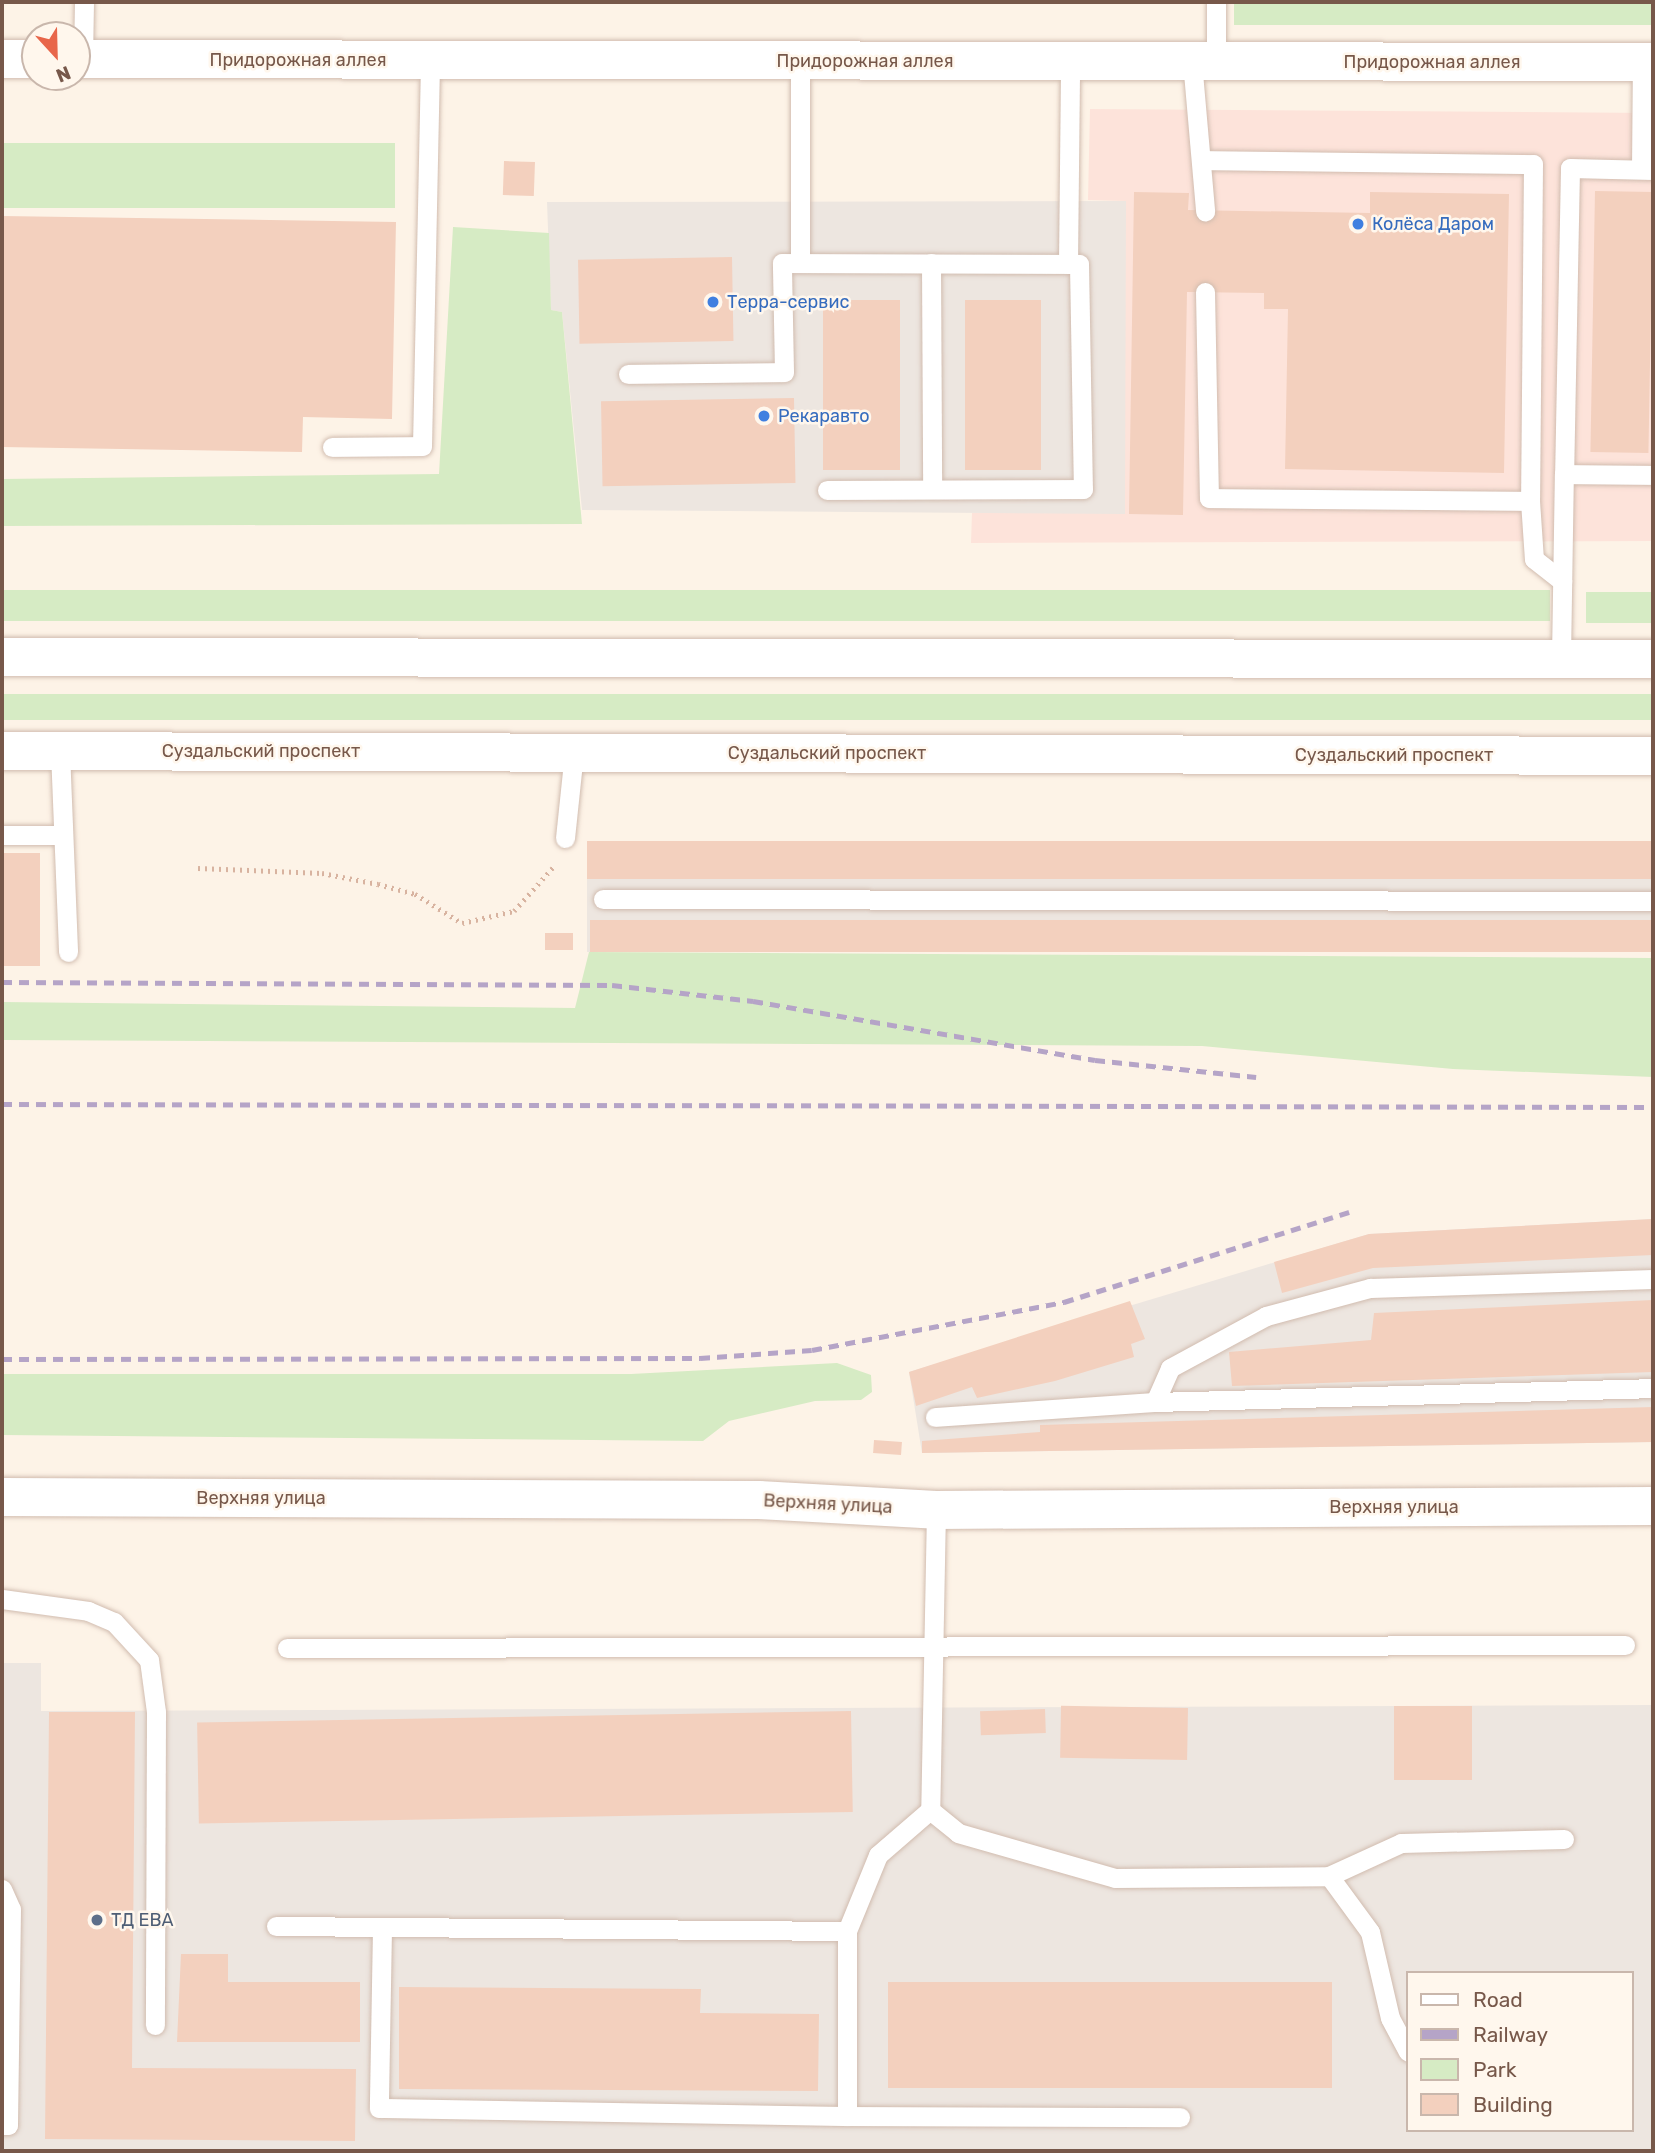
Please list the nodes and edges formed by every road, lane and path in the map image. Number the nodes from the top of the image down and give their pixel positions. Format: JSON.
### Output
{"nodes":[{"id":1,"x":84,"y":2,"type":"edge"},
{"id":2,"x":1216,"y":2,"type":"edge"},
{"id":3,"x":83,"y":21,"type":"edge"},
{"id":4,"x":2,"y":59,"type":"edge"},
{"id":5,"x":21,"y":59,"type":"edge"},
{"id":6,"x":91,"y":59,"type":"edge"},
{"id":7,"x":430,"y":60,"type":"junction"},
{"id":8,"x":800,"y":61,"type":"junction"},
{"id":9,"x":1070,"y":61,"type":"junction"},
{"id":10,"x":1204,"y":61,"type":"junction"},
{"id":11,"x":1648,"y":62,"type":"edge"},
{"id":12,"x":1203,"y":160,"type":"junction"},
{"id":13,"x":1647,"y":170,"type":"edge"},
{"id":14,"x":1205,"y":211,"type":"dead end"},
{"id":15,"x":800,"y":263,"type":"junction"},
{"id":16,"x":931,"y":263,"type":"junction"},
{"id":17,"x":1068,"y":264,"type":"junction"},
{"id":18,"x":1205,"y":292,"type":"dead end"},
{"id":19,"x":628,"y":374,"type":"dead end"},
{"id":20,"x":332,"y":447,"type":"dead end"},
{"id":21,"x":1564,"y":474,"type":"junction"},
{"id":22,"x":1653,"y":475,"type":"edge"},
{"id":23,"x":932,"y":489,"type":"junction"},
{"id":24,"x":827,"y":490,"type":"dead end"},
{"id":25,"x":1530,"y":500,"type":"junction"},
{"id":26,"x":1562,"y":581,"type":"junction"},
{"id":27,"x":2,"y":657,"type":"edge"},
{"id":28,"x":1561,"y":658,"type":"junction"},
{"id":29,"x":1653,"y":659,"type":"edge"},
{"id":30,"x":2,"y":751,"type":"edge"},
{"id":31,"x":60,"y":751,"type":"junction"},
{"id":32,"x":574,"y":752,"type":"junction"},
{"id":33,"x":1653,"y":756,"type":"edge"},
{"id":34,"x":2,"y":835,"type":"edge"},
{"id":35,"x":63,"y":835,"type":"junction"},
{"id":36,"x":565,"y":838,"type":"joint"},
{"id":37,"x":198,"y":868,"type":"dead end"},
{"id":38,"x":603,"y":899,"type":"dead end"},
{"id":39,"x":1653,"y":901,"type":"edge"},
{"id":40,"x":68,"y":952,"type":"dead end"},
{"id":41,"x":1653,"y":1279,"type":"edge"},
{"id":42,"x":1653,"y":1388,"type":"edge"},
{"id":43,"x":1155,"y":1402,"type":"junction"},
{"id":44,"x":935,"y":1417,"type":"dead end"},
{"id":45,"x":2,"y":1497,"type":"edge"},
{"id":46,"x":1653,"y":1506,"type":"edge"},
{"id":47,"x":936,"y":1510,"type":"junction"},
{"id":48,"x":2,"y":1599,"type":"edge"},
{"id":49,"x":935,"y":1643,"type":"junction"},
{"id":50,"x":1625,"y":1645,"type":"dead end"},
{"id":51,"x":287,"y":1648,"type":"dead end"},
{"id":52,"x":930,"y":1810,"type":"junction"},
{"id":53,"x":1564,"y":1839,"type":"dead end"},
{"id":54,"x":1329,"y":1876,"type":"junction"},
{"id":55,"x":2,"y":1889,"type":"edge"},
{"id":56,"x":276,"y":1926,"type":"dead end"},
{"id":57,"x":382,"y":1928,"type":"junction"},
{"id":58,"x":847,"y":1931,"type":"junction"},
{"id":59,"x":155,"y":2025,"type":"dead end"},
{"id":60,"x":1406,"y":2048,"type":"edge"},
{"id":61,"x":847,"y":2116,"type":"junction"},
{"id":62,"x":1180,"y":2118,"type":"dead end"},
{"id":63,"x":2,"y":2125,"type":"edge"}],
"edges":[{"from":1,"to":3,"type":"lane"},
{"from":2,"to":10,"type":"lane"},
{"from":4,"to":5,"type":"main road"},
{"from":6,"to":7,"type":"main road","name":"Придорожная аллея"},
{"from":7,"to":8,"type":"main road","name":"Придорожная аллея"},
{"from":7,"to":20,"type":"lane"},
{"from":8,"to":9,"type":"main road","name":"Придорожная аллея"},
{"from":8,"to":15,"type":"lane"},
{"from":9,"to":10,"type":"main road","name":"Придорожная аллея"},
{"from":9,"to":17,"type":"lane"},
{"from":10,"to":11,"type":"main road","name":"Придорожная аллея"},
{"from":10,"to":12,"type":"lane"},
{"from":11,"to":13,"type":"lane"},
{"from":12,"to":14,"type":"lane"},
{"from":12,"to":25,"type":"lane"},
{"from":13,"to":21,"type":"lane"},
{"from":15,"to":16,"type":"lane"},
{"from":15,"to":19,"type":"lane"},
{"from":16,"to":17,"type":"lane"},
{"from":16,"to":23,"type":"lane"},
{"from":17,"to":23,"type":"lane"},
{"from":18,"to":25,"type":"lane"},
{"from":21,"to":22,"type":"lane"},
{"from":21,"to":26,"type":"lane"},
{"from":23,"to":24,"type":"lane"},
{"from":25,"to":26,"type":"lane"},
{"from":26,"to":28,"type":"lane"},
{"from":27,"to":28,"type":"main road"},
{"from":28,"to":29,"type":"main road"},
{"from":30,"to":31,"type":"main road","name":"Суздальский проспект"},
{"from":31,"to":32,"type":"main road","name":"Суздальский проспект"},
{"from":31,"to":35,"type":"lane"},
{"from":32,"to":33,"type":"main road","name":"Суздальский проспект"},
{"from":32,"to":36,"type":"lane"},
{"from":34,"to":35,"type":"lane"},
{"from":35,"to":40,"type":"lane"},
{"from":36,"to":37,"type":"path"},
{"from":38,"to":39,"type":"lane"},
{"from":41,"to":43,"type":"lane"},
{"from":42,"to":43,"type":"lane"},
{"from":43,"to":44,"type":"lane"},
{"from":45,"to":47,"type":"main road","name":"Верхняя улица"},
{"from":46,"to":47,"type":"main road","name":"Верхняя улица"},
{"from":47,"to":49,"type":"lane"},
{"from":48,"to":59,"type":"lane"},
{"from":49,"to":50,"type":"lane"},
{"from":49,"to":51,"type":"lane"},
{"from":49,"to":52,"type":"lane"},
{"from":52,"to":54,"type":"lane"},
{"from":52,"to":58,"type":"lane"},
{"from":53,"to":54,"type":"lane"},
{"from":54,"to":60,"type":"lane"},
{"from":55,"to":63,"type":"lane"},
{"from":56,"to":57,"type":"lane"},
{"from":57,"to":58,"type":"lane"},
{"from":57,"to":61,"type":"lane"},
{"from":58,"to":61,"type":"lane"},
{"from":61,"to":62,"type":"lane"}]}
